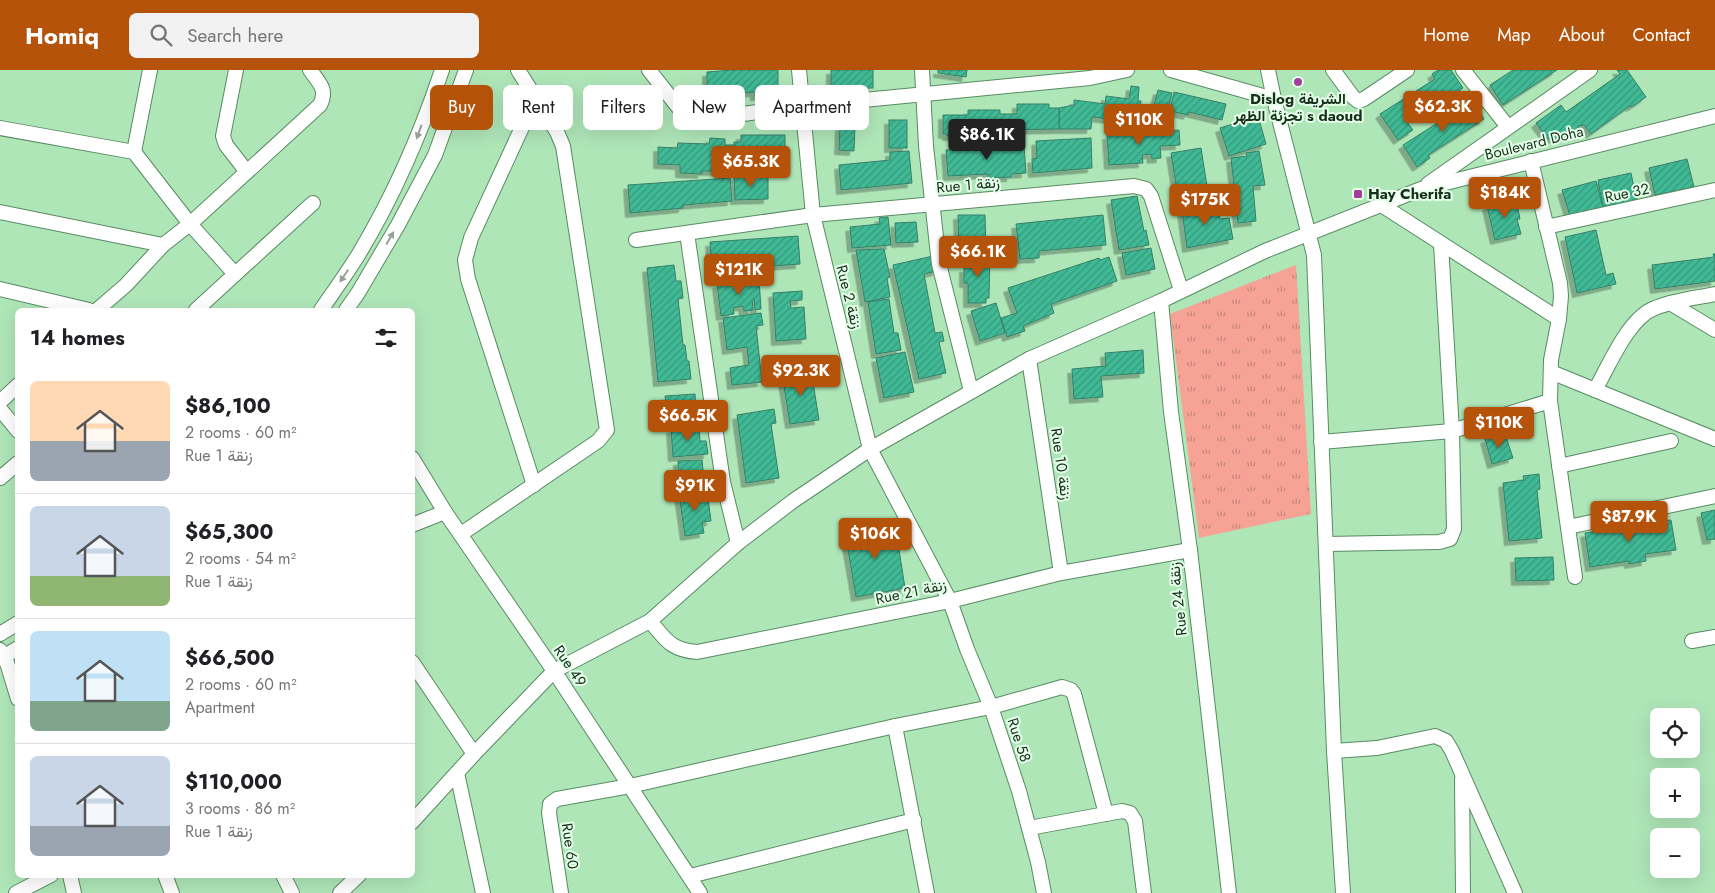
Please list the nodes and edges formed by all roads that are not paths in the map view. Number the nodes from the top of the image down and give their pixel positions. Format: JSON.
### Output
{"nodes":[{"id":1,"x":150,"y":70,"type":"edge"},
{"id":2,"x":236,"y":70,"type":"edge"},
{"id":3,"x":310,"y":70,"type":"edge"},
{"id":4,"x":442,"y":70,"type":"edge"},
{"id":5,"x":466,"y":70,"type":"edge"},
{"id":6,"x":518,"y":70,"type":"edge"},
{"id":7,"x":649,"y":70,"type":"edge"},
{"id":8,"x":798,"y":70,"type":"edge"},
{"id":9,"x":922,"y":70,"type":"edge"},
{"id":10,"x":1127,"y":70,"type":"edge"},
{"id":11,"x":1170,"y":70,"type":"edge"},
{"id":12,"x":1268,"y":70,"type":"edge"},
{"id":13,"x":1333,"y":70,"type":"edge"},
{"id":14,"x":1407,"y":70,"type":"edge"},
{"id":15,"x":1463,"y":70,"type":"edge"},
{"id":16,"x":1590,"y":70,"type":"edge"},
{"id":17,"x":528,"y":85,"type":"edge"},
{"id":18,"x":800,"y":85,"type":"edge"},
{"id":19,"x":922,"y":94,"type":"junction"},
{"id":20,"x":869,"y":99,"type":"edge"},
{"id":21,"x":1274,"y":99,"type":"junction"},
{"id":22,"x":755,"y":112,"type":"edge"},
{"id":23,"x":1715,"y":116,"type":"edge"},
{"id":24,"x":1508,"y":127,"type":"junction"},
{"id":25,"x":0,"y":128,"type":"edge"},
{"id":26,"x":521,"y":130,"type":"edge"},
{"id":27,"x":555,"y":130,"type":"edge"},
{"id":28,"x":804,"y":130,"type":"edge"},
{"id":29,"x":134,"y":152,"type":"junction"},
{"id":30,"x":1531,"y":161,"type":"junction"},
{"id":31,"x":247,"y":172,"type":"junction"},
{"id":32,"x":1421,"y":189,"type":"junction"},
{"id":33,"x":1715,"y":190,"type":"edge"},
{"id":34,"x":313,"y":203,"type":"dead end"},
{"id":35,"x":1380,"y":204,"type":"junction"},
{"id":36,"x":932,"y":205,"type":"junction"},
{"id":37,"x":0,"y":212,"type":"edge"},
{"id":38,"x":813,"y":215,"type":"junction"},
{"id":39,"x":190,"y":224,"type":"junction"},
{"id":40,"x":1546,"y":227,"type":"junction"},
{"id":41,"x":687,"y":233,"type":"junction"},
{"id":42,"x":1308,"y":234,"type":"junction"},
{"id":43,"x":636,"y":240,"type":"dead end"},
{"id":44,"x":1441,"y":244,"type":"junction"},
{"id":45,"x":163,"y":245,"type":"junction"},
{"id":46,"x":235,"y":274,"type":"junction"},
{"id":47,"x":0,"y":290,"type":"edge"},
{"id":48,"x":1181,"y":290,"type":"junction"},
{"id":49,"x":1715,"y":294,"type":"edge"},
{"id":50,"x":1161,"y":301,"type":"junction"},
{"id":51,"x":1670,"y":303,"type":"junction"},
{"id":52,"x":80,"y":308,"type":"edge"},
{"id":53,"x":99,"y":308,"type":"edge"},
{"id":54,"x":198,"y":308,"type":"edge"},
{"id":55,"x":323,"y":308,"type":"edge"},
{"id":56,"x":347,"y":308,"type":"edge"},
{"id":57,"x":1559,"y":319,"type":"junction"},
{"id":58,"x":1715,"y":330,"type":"edge"},
{"id":59,"x":1030,"y":359,"type":"junction"},
{"id":60,"x":1551,"y":372,"type":"junction"},
{"id":61,"x":15,"y":388,"type":"edge"},
{"id":62,"x":1595,"y":390,"type":"junction"},
{"id":63,"x":971,"y":391,"type":"junction"},
{"id":64,"x":1550,"y":401,"type":"junction"},
{"id":65,"x":0,"y":402,"type":"edge"},
{"id":66,"x":0,"y":409,"type":"edge"},
{"id":67,"x":15,"y":427,"type":"edge"},
{"id":68,"x":1452,"y":431,"type":"junction"},
{"id":69,"x":1715,"y":440,"type":"edge"},
{"id":70,"x":1671,"y":441,"type":"dead end"},
{"id":71,"x":1321,"y":442,"type":"junction"},
{"id":72,"x":870,"y":450,"type":"junction"},
{"id":73,"x":415,"y":463,"type":"edge"},
{"id":74,"x":15,"y":466,"type":"edge"},
{"id":75,"x":1559,"y":466,"type":"junction"},
{"id":76,"x":0,"y":478,"type":"edge"},
{"id":77,"x":534,"y":485,"type":"junction"},
{"id":78,"x":1715,"y":496,"type":"edge"},
{"id":79,"x":445,"y":512,"type":"junction"},
{"id":80,"x":415,"y":524,"type":"edge"},
{"id":81,"x":1568,"y":527,"type":"junction"},
{"id":82,"x":461,"y":534,"type":"junction"},
{"id":83,"x":738,"y":543,"type":"junction"},
{"id":84,"x":1326,"y":544,"type":"junction"},
{"id":85,"x":1190,"y":550,"type":"junction"},
{"id":86,"x":1061,"y":573,"type":"junction"},
{"id":87,"x":1574,"y":577,"type":"dead end"},
{"id":88,"x":950,"y":601,"type":"junction"},
{"id":89,"x":650,"y":621,"type":"junction"},
{"id":90,"x":15,"y":625,"type":"edge"},
{"id":91,"x":0,"y":634,"type":"edge"},
{"id":92,"x":1715,"y":637,"type":"edge"},
{"id":93,"x":1692,"y":641,"type":"dead end"},
{"id":94,"x":15,"y":649,"type":"edge"},
{"id":95,"x":2,"y":655,"type":"edge"},
{"id":96,"x":415,"y":666,"type":"edge"},
{"id":97,"x":554,"y":671,"type":"junction"},
{"id":98,"x":15,"y":691,"type":"edge"},
{"id":99,"x":992,"y":707,"type":"junction"},
{"id":100,"x":895,"y":726,"type":"junction"},
{"id":101,"x":1334,"y":752,"type":"junction"},
{"id":102,"x":474,"y":754,"type":"junction"},
{"id":103,"x":457,"y":773,"type":"junction"},
{"id":104,"x":1462,"y":773,"type":"junction"},
{"id":105,"x":630,"y":786,"type":"junction"},
{"id":106,"x":1106,"y":814,"type":"junction"},
{"id":107,"x":415,"y":819,"type":"edge"},
{"id":108,"x":914,"y":820,"type":"junction"},
{"id":109,"x":1029,"y":828,"type":"junction"},
{"id":110,"x":690,"y":876,"type":"junction"},
{"id":111,"x":45,"y":878,"type":"edge"},
{"id":112,"x":71,"y":878,"type":"edge"},
{"id":113,"x":166,"y":878,"type":"edge"},
{"id":114,"x":284,"y":878,"type":"edge"},
{"id":115,"x":356,"y":878,"type":"edge"},
{"id":116,"x":344,"y":891,"type":"edge"},
{"id":117,"x":16,"y":893,"type":"edge"},
{"id":118,"x":74,"y":893,"type":"edge"},
{"id":119,"x":172,"y":893,"type":"edge"},
{"id":120,"x":292,"y":893,"type":"edge"},
{"id":121,"x":483,"y":893,"type":"edge"},
{"id":122,"x":561,"y":893,"type":"edge"},
{"id":123,"x":700,"y":893,"type":"edge"},
{"id":124,"x":927,"y":893,"type":"edge"},
{"id":125,"x":1044,"y":893,"type":"edge"},
{"id":126,"x":1144,"y":893,"type":"edge"},
{"id":127,"x":1229,"y":893,"type":"edge"},
{"id":128,"x":1343,"y":893,"type":"edge"},
{"id":129,"x":1463,"y":893,"type":"edge"},
{"id":130,"x":1515,"y":893,"type":"edge"}],
"edges":[{"from":1,"to":29,"type":"street"},
{"from":2,"to":31,"type":"street"},
{"from":3,"to":31,"type":"street"},
{"from":4,"to":55,"type":"street","one_way":true},
{"from":56,"to":5,"type":"street","one_way":true},
{"from":6,"to":17,"type":"street"},
{"from":7,"to":22,"type":"street"},
{"from":8,"to":18,"type":"street","name":"Rue 2 زنقة"},
{"from":9,"to":19,"type":"street"},
{"from":10,"to":19,"type":"street"},
{"from":11,"to":21,"type":"street"},
{"from":12,"to":21,"type":"street"},
{"from":13,"to":14,"type":"street"},
{"from":15,"to":24,"type":"street"},
{"from":16,"to":24,"type":"street"},
{"from":19,"to":20,"type":"street"},
{"from":19,"to":36,"type":"street"},
{"from":21,"to":42,"type":"street"},
{"from":23,"to":30,"type":"street","name":"Boulevard Doha"},
{"from":24,"to":32,"type":"street"},
{"from":25,"to":29,"type":"street"},
{"from":26,"to":77,"type":"street"},
{"from":27,"to":77,"type":"street"},
{"from":28,"to":38,"type":"street","name":"Rue 2 زنقة"},
{"from":29,"to":39,"type":"street"},
{"from":30,"to":32,"type":"street","name":"Boulevard Doha"},
{"from":30,"to":40,"type":"street"},
{"from":31,"to":39,"type":"street"},
{"from":32,"to":35,"type":"street","name":"Boulevard Doha"},
{"from":33,"to":40,"type":"street","name":"Rue 32"},
{"from":34,"to":46,"type":"street"},
{"from":35,"to":42,"type":"street","name":"Boulevard Doha"},
{"from":35,"to":44,"type":"street"},
{"from":36,"to":38,"type":"street","name":"Rue 1 زنقة"},
{"from":36,"to":48,"type":"street","name":"Rue 1 زنقة"},
{"from":36,"to":63,"type":"street"},
{"from":37,"to":45,"type":"street"},
{"from":38,"to":41,"type":"street","name":"Rue 1 زنقة"},
{"from":38,"to":72,"type":"street","name":"Rue 2 زنقة"},
{"from":39,"to":45,"type":"street"},
{"from":39,"to":46,"type":"street"},
{"from":40,"to":57,"type":"street"},
{"from":41,"to":43,"type":"street","name":"Rue 1 زنقة"},
{"from":41,"to":83,"type":"street"},
{"from":42,"to":48,"type":"street","name":"Boulevard Doha"},
{"from":42,"to":71,"type":"street"},
{"from":44,"to":57,"type":"street"},
{"from":44,"to":68,"type":"street"},
{"from":45,"to":53,"type":"street"},
{"from":46,"to":54,"type":"street"},
{"from":47,"to":52,"type":"street"},
{"from":48,"to":50,"type":"street","name":"Boulevard Doha"},
{"from":49,"to":51,"type":"street"},
{"from":50,"to":59,"type":"street","name":"Boulevard Doha"},
{"from":50,"to":85,"type":"street","name":"Rue 24 زنقة"},
{"from":51,"to":58,"type":"street"},
{"from":51,"to":62,"type":"street"},
{"from":57,"to":60,"type":"street"},
{"from":59,"to":63,"type":"street","name":"Boulevard Doha"},
{"from":59,"to":86,"type":"street","name":"Rue 10 زنقة"},
{"from":60,"to":62,"type":"street"},
{"from":60,"to":64,"type":"street"},
{"from":61,"to":65,"type":"street"},
{"from":62,"to":69,"type":"street"},
{"from":63,"to":72,"type":"street","name":"Boulevard Doha"},
{"from":64,"to":68,"type":"street"},
{"from":64,"to":75,"type":"street"},
{"from":66,"to":67,"type":"street"},
{"from":68,"to":71,"type":"street"},
{"from":68,"to":84,"type":"street"},
{"from":70,"to":75,"type":"street"},
{"from":71,"to":84,"type":"street"},
{"from":72,"to":83,"type":"street","name":"Boulevard Doha"},
{"from":72,"to":88,"type":"street","name":"Rue 2 زنقة"},
{"from":73,"to":79,"type":"street","name":"Rue 49"},
{"from":74,"to":76,"type":"street"},
{"from":75,"to":81,"type":"street"},
{"from":77,"to":82,"type":"street"},
{"from":78,"to":81,"type":"street"},
{"from":79,"to":80,"type":"street"},
{"from":79,"to":82,"type":"street","name":"Rue 49"},
{"from":81,"to":87,"type":"street"},
{"from":82,"to":97,"type":"street","name":"Rue 49"},
{"from":83,"to":89,"type":"street","name":"Boulevard Doha"},
{"from":84,"to":101,"type":"street"},
{"from":85,"to":86,"type":"street","name":"Rue 21 زنقة"},
{"from":85,"to":127,"type":"street","name":"Rue 24 زنقة"},
{"from":86,"to":88,"type":"street","name":"Rue 21 زنقة"},
{"from":88,"to":89,"type":"street","name":"Rue 21 زنقة"},
{"from":88,"to":99,"type":"street","name":"Rue 58"},
{"from":89,"to":97,"type":"street","name":"Boulevard Doha"},
{"from":90,"to":91,"type":"street"},
{"from":92,"to":93,"type":"street"},
{"from":94,"to":95,"type":"street"},
{"from":95,"to":98,"type":"street"},
{"from":96,"to":102,"type":"street"},
{"from":97,"to":102,"type":"street","name":"Boulevard Doha"},
{"from":97,"to":105,"type":"street","name":"Rue 49"},
{"from":99,"to":100,"type":"street"},
{"from":99,"to":106,"type":"street"},
{"from":99,"to":109,"type":"street","name":"Rue 58"},
{"from":100,"to":105,"type":"street"},
{"from":100,"to":108,"type":"street"},
{"from":101,"to":104,"type":"street"},
{"from":101,"to":128,"type":"street"},
{"from":102,"to":103,"type":"street","name":"Boulevard Doha"},
{"from":103,"to":107,"type":"street","name":"Boulevard Doha"},
{"from":103,"to":121,"type":"street"},
{"from":104,"to":129,"type":"street"},
{"from":104,"to":130,"type":"street"},
{"from":105,"to":110,"type":"street","name":"Rue 49"},
{"from":105,"to":122,"type":"street","name":"Rue 60"},
{"from":106,"to":109,"type":"street"},
{"from":106,"to":126,"type":"street"},
{"from":108,"to":110,"type":"street"},
{"from":108,"to":124,"type":"street"},
{"from":109,"to":125,"type":"street","name":"Rue 58"},
{"from":110,"to":123,"type":"street","name":"Rue 49"},
{"from":111,"to":117,"type":"street"},
{"from":112,"to":118,"type":"street"},
{"from":113,"to":119,"type":"street"},
{"from":114,"to":120,"type":"street"},
{"from":115,"to":116,"type":"street"}]}
